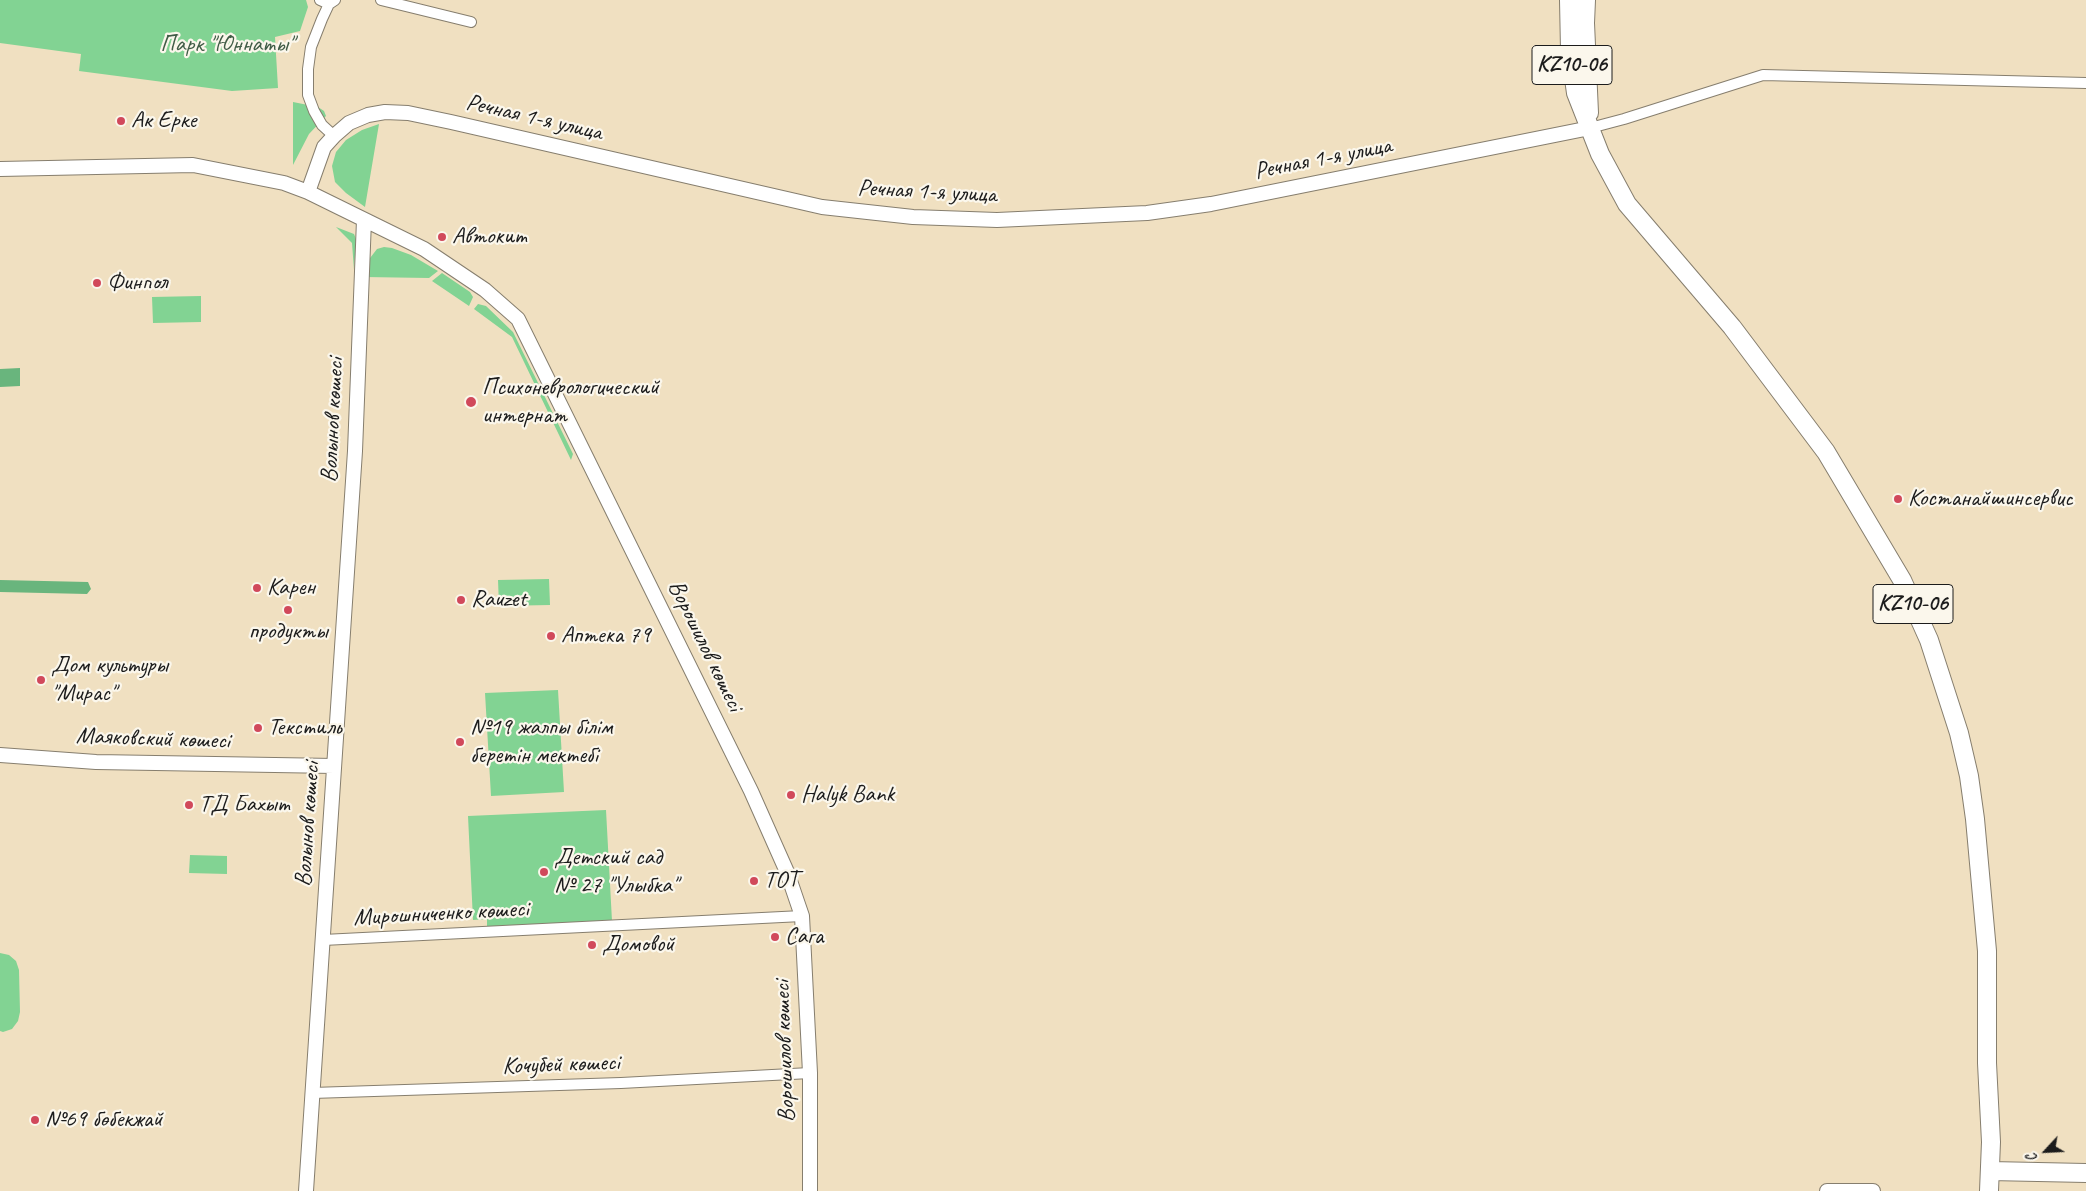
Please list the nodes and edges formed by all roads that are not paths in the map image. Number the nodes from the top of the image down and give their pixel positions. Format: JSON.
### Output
{"nodes":[{"id":1,"x":381,"y":0,"type":"edge"},
{"id":2,"x":1569,"y":0,"type":"edge"},
{"id":3,"x":1586,"y":0,"type":"edge"},
{"id":4,"x":328,"y":1,"type":"edge"},
{"id":5,"x":471,"y":22,"type":"dead end"},
{"id":6,"x":2086,"y":83,"type":"edge"},
{"id":7,"x":1590,"y":128,"type":"junction"},
{"id":8,"x":334,"y":136,"type":"junction"},
{"id":9,"x":0,"y":169,"type":"edge"},
{"id":10,"x":308,"y":192,"type":"junction"},
{"id":11,"x":364,"y":220,"type":"junction"},
{"id":12,"x":0,"y":755,"type":"edge"},
{"id":13,"x":334,"y":766,"type":"junction"},
{"id":14,"x":802,"y":916,"type":"junction"},
{"id":15,"x":322,"y":940,"type":"junction"},
{"id":16,"x":810,"y":1073,"type":"junction"},
{"id":17,"x":312,"y":1093,"type":"junction"},
{"id":18,"x":1990,"y":1171,"type":"junction"},
{"id":19,"x":2086,"y":1173,"type":"edge"},
{"id":20,"x":306,"y":1191,"type":"edge"},
{"id":21,"x":810,"y":1191,"type":"edge"},
{"id":22,"x":1827,"y":1191,"type":"edge"},
{"id":23,"x":1873,"y":1191,"type":"edge"},
{"id":24,"x":1989,"y":1191,"type":"edge"}],
"edges":[{"from":1,"to":5,"type":"street"},
{"from":2,"to":7,"type":"highway","number":"KZ10-06"},
{"from":3,"to":7,"type":"highway","number":"KZ10-06"},
{"from":4,"to":8,"type":"street"},
{"from":6,"to":7,"type":"street"},
{"from":7,"to":8,"type":"street","name":"Речная 1-я улица"},
{"from":7,"to":18,"type":"highway","number":"KZ10-06"},
{"from":8,"to":10,"type":"street","name":"Речная 1-я улица"},
{"from":9,"to":10,"type":"street","name":"Ворошилов көшесі"},
{"from":10,"to":11,"type":"street","name":"Ворошилов көшесі"},
{"from":11,"to":13,"type":"street","name":"Волынов көшесі"},
{"from":11,"to":14,"type":"street","name":"Ворошилов көшесі"},
{"from":12,"to":13,"type":"street","name":"Маяковский көшесі"},
{"from":13,"to":15,"type":"street","name":"Волынов көшесі"},
{"from":14,"to":15,"type":"street","name":"Мирошниченко көшесі"},
{"from":14,"to":16,"type":"street","name":"Ворошилов көшесі"},
{"from":15,"to":17,"type":"street","name":"Волынов көшесі"},
{"from":16,"to":17,"type":"street","name":"Кочубей көшесі"},
{"from":16,"to":21,"type":"street","name":"Ворошилов көшесі"},
{"from":17,"to":20,"type":"street","name":"Волынов көшесі"},
{"from":18,"to":19,"type":"highway"},
{"from":18,"to":24,"type":"highway","number":"KZ10-06"},
{"from":22,"to":23,"type":"street"}]}
